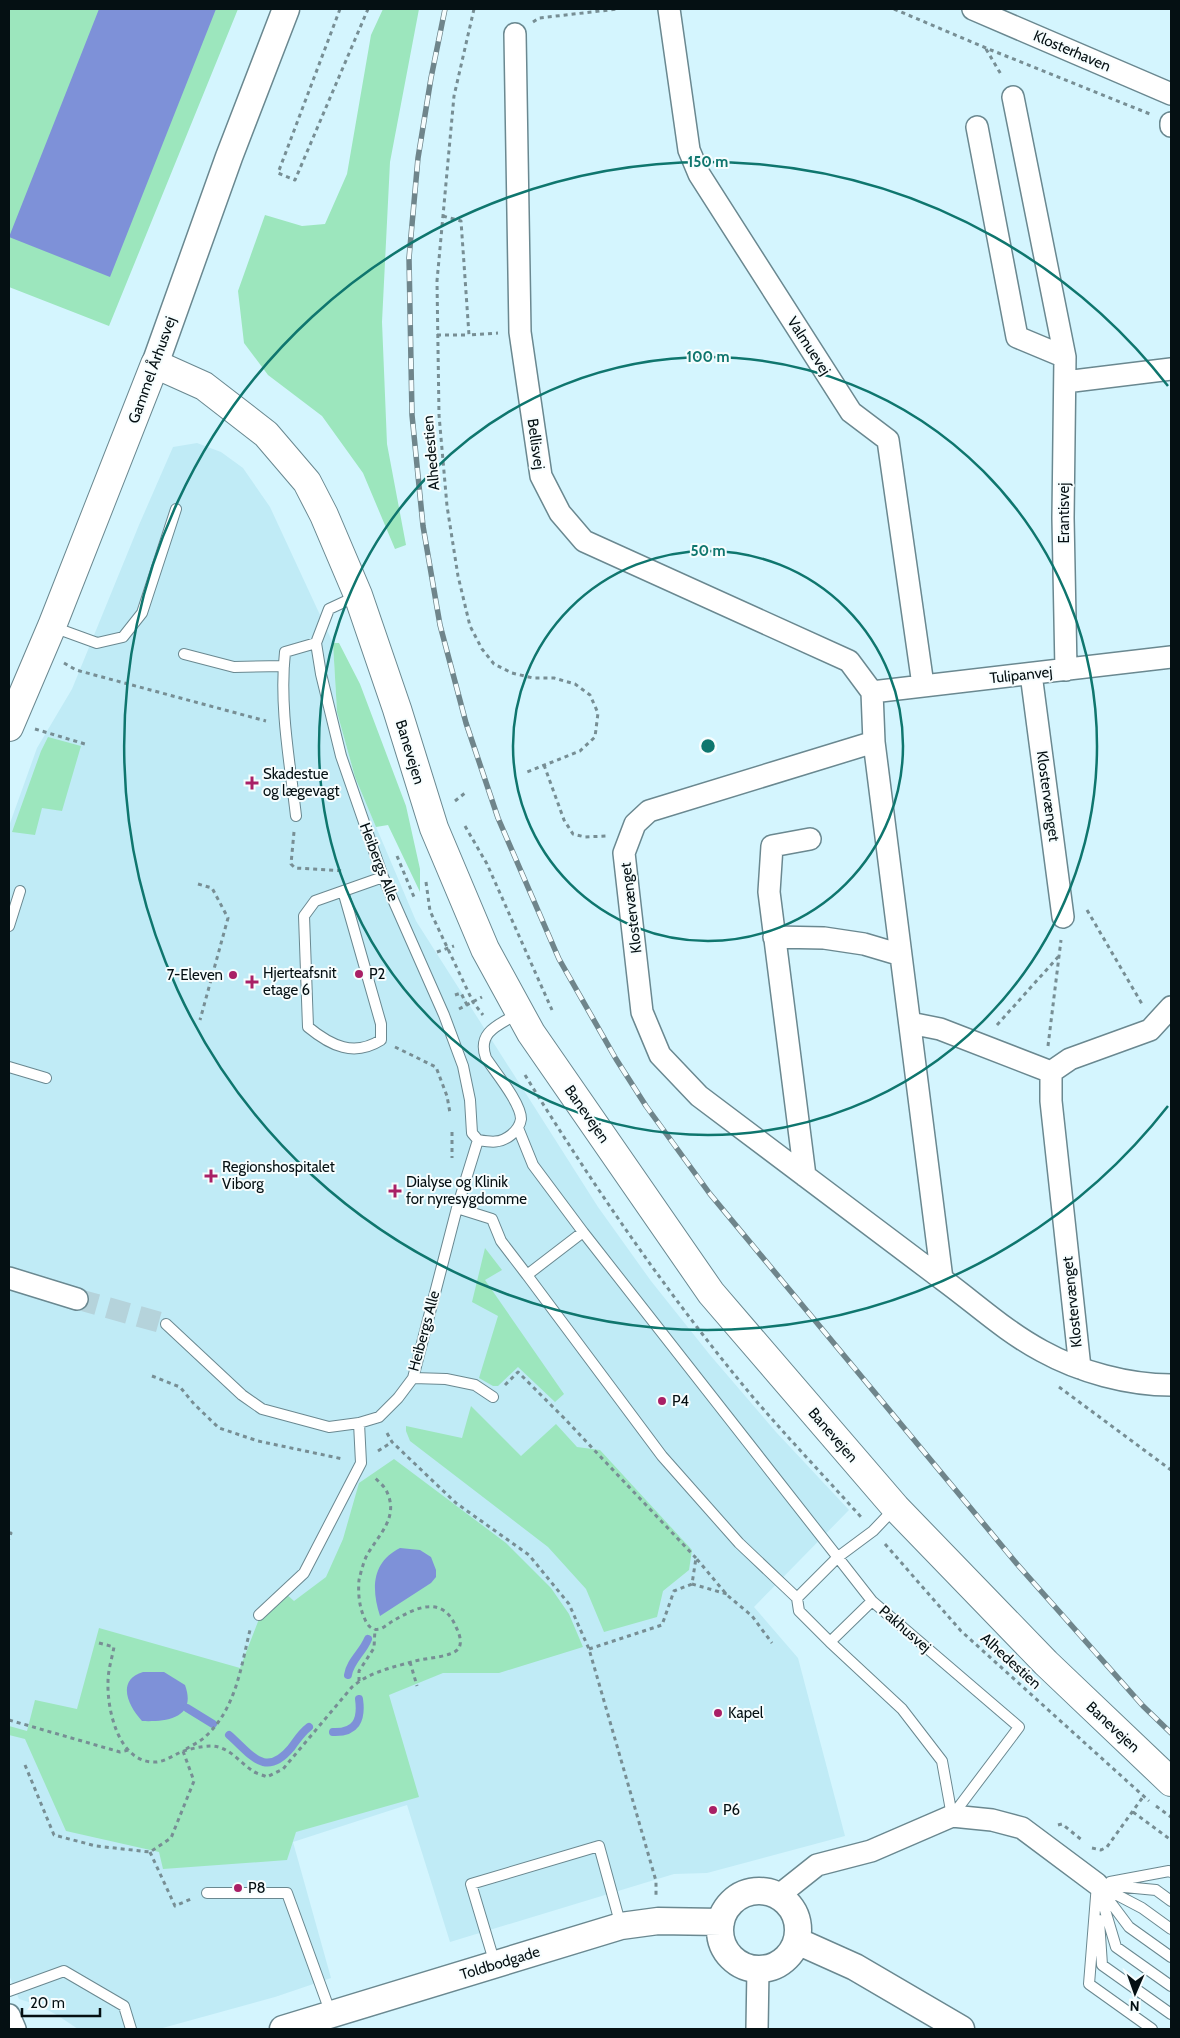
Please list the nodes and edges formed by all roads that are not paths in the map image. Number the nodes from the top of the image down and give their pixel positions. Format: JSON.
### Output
{"nodes":[{"id":1,"x":286,"y":9,"type":"edge"},
{"id":2,"x":669,"y":9,"type":"edge"},
{"id":3,"x":973,"y":9,"type":"edge"},
{"id":4,"x":515,"y":34,"type":"road end"},
{"id":5,"x":1171,"y":94,"type":"edge"},
{"id":6,"x":1014,"y":97,"type":"road end"},
{"id":7,"x":977,"y":127,"type":"dead end"},
{"id":8,"x":1065,"y":357,"type":"junction"},
{"id":9,"x":154,"y":364,"type":"junction"},
{"id":10,"x":1171,"y":369,"type":"edge"},
{"id":11,"x":1064,"y":382,"type":"junction"},
{"id":12,"x":176,"y":509,"type":"dead end"},
{"id":13,"x":358,"y":595,"type":"junction"},
{"id":14,"x":52,"y":626,"type":"junction"},
{"id":15,"x":316,"y":643,"type":"junction"},
{"id":16,"x":184,"y":654,"type":"dead end"},
{"id":17,"x":1171,"y":657,"type":"edge"},
{"id":18,"x":284,"y":666,"type":"junction"},
{"id":19,"x":1066,"y":670,"type":"junction"},
{"id":20,"x":1032,"y":674,"type":"junction"},
{"id":21,"x":923,"y":685,"type":"junction"},
{"id":22,"x":872,"y":692,"type":"junction"},
{"id":23,"x":10,"y":724,"type":"edge"},
{"id":24,"x":874,"y":742,"type":"junction"},
{"id":25,"x":296,"y":816,"type":"road end"},
{"id":26,"x":810,"y":839,"type":"dead end"},
{"id":27,"x":383,"y":877,"type":"junction"},
{"id":28,"x":20,"y":891,"type":"dead end"},
{"id":29,"x":344,"y":891,"type":"junction"},
{"id":30,"x":1063,"y":917,"type":"road end"},
{"id":31,"x":9,"y":926,"type":"edge"},
{"id":32,"x":774,"y":937,"type":"junction"},
{"id":33,"x":901,"y":955,"type":"junction"},
{"id":34,"x":1171,"y":1006,"type":"edge"},
{"id":35,"x":519,"y":1014,"type":"junction"},
{"id":36,"x":910,"y":1023,"type":"junction"},
{"id":37,"x":9,"y":1067,"type":"edge"},
{"id":38,"x":1051,"y":1072,"type":"junction"},
{"id":39,"x":46,"y":1078,"type":"dead end"},
{"id":40,"x":518,"y":1128,"type":"junction"},
{"id":41,"x":478,"y":1140,"type":"junction"},
{"id":42,"x":805,"y":1176,"type":"junction"},
{"id":43,"x":457,"y":1208,"type":"junction"},
{"id":44,"x":583,"y":1232,"type":"junction"},
{"id":45,"x":527,"y":1275,"type":"junction"},
{"id":46,"x":9,"y":1278,"type":"edge"},
{"id":47,"x":942,"y":1279,"type":"junction"},
{"id":48,"x":77,"y":1299,"type":"tunnel mouth"},
{"id":49,"x":166,"y":1324,"type":"tunnel mouth"},
{"id":50,"x":1080,"y":1368,"type":"junction"},
{"id":51,"x":412,"y":1378,"type":"junction"},
{"id":52,"x":1171,"y":1385,"type":"edge"},
{"id":53,"x":493,"y":1397,"type":"road end"},
{"id":54,"x":358,"y":1423,"type":"junction"},
{"id":55,"x":896,"y":1508,"type":"junction"},
{"id":56,"x":838,"y":1557,"type":"junction"},
{"id":57,"x":797,"y":1598,"type":"junction"},
{"id":58,"x":872,"y":1600,"type":"junction"},
{"id":59,"x":259,"y":1615,"type":"road end"},
{"id":60,"x":830,"y":1642,"type":"junction"},
{"id":61,"x":1171,"y":1782,"type":"edge"},
{"id":62,"x":952,"y":1816,"type":"junction"},
{"id":63,"x":1171,"y":1872,"type":"edge"},
{"id":64,"x":1097,"y":1884,"type":"junction"},
{"id":65,"x":207,"y":1893,"type":"road end"},
{"id":66,"x":778,"y":1896,"type":"junction"},
{"id":67,"x":1171,"y":1901,"type":"edge"},
{"id":68,"x":721,"y":1922,"type":"junction"},
{"id":69,"x":621,"y":1926,"type":"junction"},
{"id":70,"x":1171,"y":1929,"type":"edge"},
{"id":71,"x":797,"y":1942,"type":"junction"},
{"id":72,"x":1171,"y":1958,"type":"edge"},
{"id":73,"x":495,"y":1965,"type":"junction"},
{"id":74,"x":758,"y":1969,"type":"junction"},
{"id":75,"x":1171,"y":1986,"type":"edge"},
{"id":76,"x":9,"y":1991,"type":"edge"},
{"id":77,"x":1171,"y":2014,"type":"edge"},
{"id":78,"x":331,"y":2015,"type":"junction"},
{"id":79,"x":9,"y":2016,"type":"edge"},
{"id":80,"x":15,"y":2029,"type":"edge"},
{"id":81,"x":131,"y":2029,"type":"edge"},
{"id":82,"x":283,"y":2029,"type":"edge"},
{"id":83,"x":757,"y":2029,"type":"edge"},
{"id":84,"x":961,"y":2029,"type":"edge"},
{"id":85,"x":1152,"y":2029,"type":"edge"}],
"edges":[{"from":1,"to":9,"type":"street","name":"Gammel Århusvej"},
{"from":2,"to":21,"type":"street","name":"Valmuevej"},
{"from":3,"to":5,"type":"street","name":"Klosterhaven"},
{"from":4,"to":22,"type":"street","name":"Bellisvej"},
{"from":6,"to":8,"type":"street","name":"Erantisvej"},
{"from":7,"to":8,"type":"street"},
{"from":8,"to":11,"type":"street","name":"Erantisvej"},
{"from":9,"to":13,"type":"main road","name":"Banevejen"},
{"from":9,"to":14,"type":"main road","name":"Gammel Århusvej"},
{"from":10,"to":11,"type":"street"},
{"from":11,"to":19,"type":"street","name":"Erantisvej"},
{"from":12,"to":14,"type":"lane"},
{"from":13,"to":15,"type":"lane","name":"Heibergs Alle"},
{"from":13,"to":35,"type":"main road","name":"Banevejen"},
{"from":14,"to":23,"type":"main road","name":"Gammel Århusvej"},
{"from":15,"to":18,"type":"lane"},
{"from":15,"to":27,"type":"lane","name":"Heibergs Alle"},
{"from":16,"to":18,"type":"lane"},
{"from":17,"to":19,"type":"street","name":"Tulipanvej"},
{"from":18,"to":25,"type":"lane"},
{"from":19,"to":20,"type":"street","name":"Tulipanvej"},
{"from":20,"to":21,"type":"street","name":"Tulipanvej"},
{"from":20,"to":30,"type":"street","name":"Klostervænget"},
{"from":21,"to":22,"type":"street","name":"Tulipanvej"},
{"from":22,"to":24,"type":"street"},
{"from":24,"to":33,"type":"street"},
{"from":24,"to":42,"type":"street","name":"Klostervænget"},
{"from":26,"to":32,"type":"street"},
{"from":27,"to":29,"type":"lane"},
{"from":27,"to":41,"type":"lane","name":"Heibergs Alle"},
{"from":28,"to":31,"type":"lane"},
{"from":29,"to":29,"type":"lane"},
{"from":32,"to":33,"type":"street"},
{"from":32,"to":42,"type":"street"},
{"from":33,"to":36,"type":"street"},
{"from":34,"to":38,"type":"street"},
{"from":35,"to":40,"type":"lane"},
{"from":35,"to":55,"type":"main road","name":"Banevejen"},
{"from":36,"to":38,"type":"street"},
{"from":36,"to":47,"type":"street"},
{"from":37,"to":39,"type":"lane"},
{"from":38,"to":50,"type":"street","name":"Klostervænget"},
{"from":40,"to":41,"type":"lane"},
{"from":40,"to":44,"type":"lane"},
{"from":41,"to":43,"type":"lane","name":"Heibergs Alle"},
{"from":42,"to":47,"type":"street","name":"Klostervænget"},
{"from":43,"to":45,"type":"lane"},
{"from":43,"to":51,"type":"lane","name":"Heibergs Alle"},
{"from":44,"to":45,"type":"lane"},
{"from":44,"to":56,"type":"lane"},
{"from":45,"to":57,"type":"lane"},
{"from":46,"to":48,"type":"street"},
{"from":47,"to":50,"type":"street","name":"Klostervænget"},
{"from":49,"to":54,"type":"lane","name":"Heibergs Alle"},
{"from":50,"to":52,"type":"street"},
{"from":51,"to":53,"type":"lane"},
{"from":51,"to":54,"type":"lane","name":"Heibergs Alle"},
{"from":54,"to":59,"type":"lane"},
{"from":55,"to":56,"type":"lane"},
{"from":55,"to":61,"type":"main road","name":"Banevejen"},
{"from":56,"to":57,"type":"lane"},
{"from":56,"to":58,"type":"lane"},
{"from":57,"to":60,"type":"lane"},
{"from":58,"to":60,"type":"lane","name":"Pakhusvej"},
{"from":58,"to":62,"type":"lane","name":"Pakhusvej"},
{"from":60,"to":62,"type":"lane"},
{"from":62,"to":64,"type":"street","name":"Pakhusvej"},
{"from":62,"to":66,"type":"street","name":"Pakhusvej"},
{"from":63,"to":64,"type":"lane"},
{"from":64,"to":67,"type":"lane"},
{"from":64,"to":70,"type":"lane"},
{"from":64,"to":72,"type":"lane"},
{"from":64,"to":75,"type":"lane"},
{"from":64,"to":77,"type":"lane"},
{"from":64,"to":85,"type":"lane"},
{"from":65,"to":78,"type":"lane"},
{"from":66,"to":68,"type":"street"},
{"from":66,"to":71,"type":"street"},
{"from":68,"to":69,"type":"street","name":"Toldbodgade"},
{"from":68,"to":74,"type":"street"},
{"from":69,"to":73,"type":"street","name":"Toldbodgade"},
{"from":69,"to":73,"type":"lane"},
{"from":71,"to":74,"type":"street"},
{"from":71,"to":84,"type":"street"},
{"from":73,"to":78,"type":"street","name":"Toldbodgade"},
{"from":74,"to":83,"type":"street"},
{"from":76,"to":81,"type":"lane"},
{"from":78,"to":82,"type":"street","name":"Toldbodgade"},
{"from":79,"to":80,"type":"street"}]}
